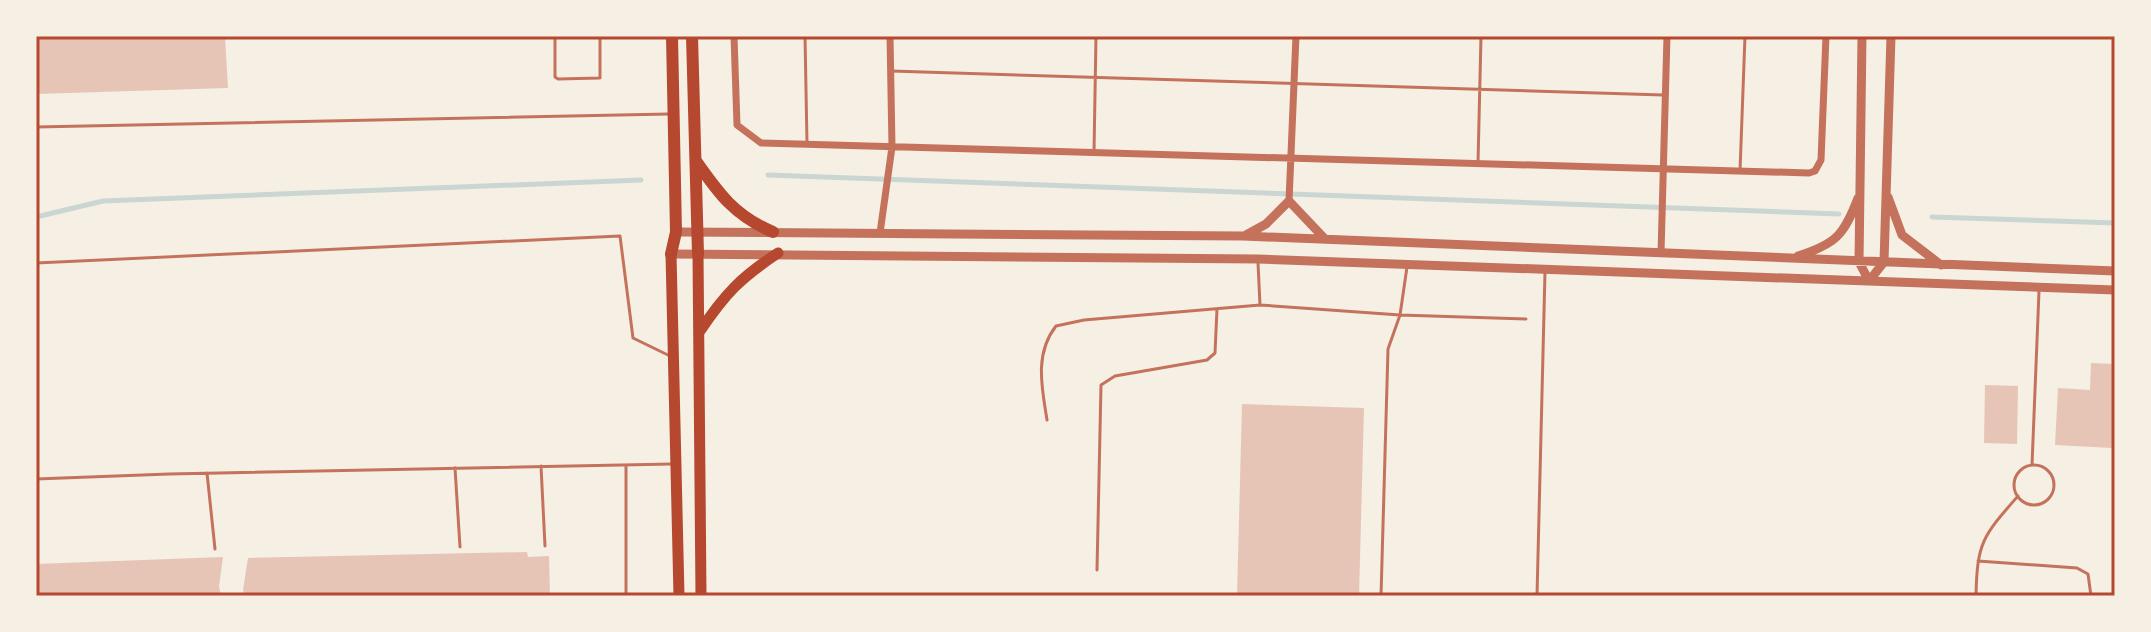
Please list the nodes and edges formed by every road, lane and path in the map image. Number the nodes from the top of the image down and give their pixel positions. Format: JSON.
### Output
{"nodes":[{"id":1,"x":555,"y":36,"type":"edge"},
{"id":2,"x":600,"y":36,"type":"edge"},
{"id":3,"x":672,"y":36,"type":"edge"},
{"id":4,"x":692,"y":36,"type":"edge"},
{"id":5,"x":734,"y":36,"type":"edge"},
{"id":6,"x":805,"y":36,"type":"edge"},
{"id":7,"x":890,"y":36,"type":"edge"},
{"id":8,"x":1096,"y":36,"type":"edge"},
{"id":9,"x":1296,"y":36,"type":"edge"},
{"id":10,"x":1481,"y":36,"type":"edge"},
{"id":11,"x":1667,"y":36,"type":"edge"},
{"id":12,"x":1745,"y":36,"type":"edge"},
{"id":13,"x":1826,"y":36,"type":"edge"},
{"id":14,"x":1862,"y":36,"type":"edge"},
{"id":15,"x":1891,"y":36,"type":"edge"},
{"id":16,"x":891,"y":71,"type":"junction"},
{"id":17,"x":1095,"y":78,"type":"junction"},
{"id":18,"x":1293,"y":84,"type":"junction"},
{"id":19,"x":1480,"y":90,"type":"junction"},
{"id":20,"x":1665,"y":96,"type":"junction"},
{"id":21,"x":673,"y":114,"type":"junction"},
{"id":22,"x":36,"y":127,"type":"edge"},
{"id":23,"x":807,"y":144,"type":"junction"},
{"id":24,"x":892,"y":147,"type":"junction"},
{"id":25,"x":1094,"y":152,"type":"junction"},
{"id":26,"x":1291,"y":158,"type":"junction"},
{"id":27,"x":696,"y":161,"type":"junction"},
{"id":28,"x":1478,"y":163,"type":"junction"},
{"id":29,"x":1663,"y":168,"type":"junction"},
{"id":30,"x":1740,"y":171,"type":"junction"},
{"id":31,"x":1886,"y":190,"type":"junction"},
{"id":32,"x":1860,"y":192,"type":"junction"},
{"id":33,"x":1289,"y":201,"type":"junction"},
{"id":34,"x":676,"y":232,"type":"junction"},
{"id":35,"x":697,"y":232,"type":"junction"},
{"id":36,"x":773,"y":232,"type":"junction"},
{"id":37,"x":880,"y":233,"type":"junction"},
{"id":38,"x":1243,"y":236,"type":"junction"},
{"id":39,"x":1325,"y":239,"type":"junction"},
{"id":40,"x":778,"y":253,"type":"junction"},
{"id":41,"x":1661,"y":253,"type":"junction"},
{"id":42,"x":671,"y":254,"type":"junction"},
{"id":43,"x":698,"y":254,"type":"junction"},
{"id":44,"x":1791,"y":258,"type":"junction"},
{"id":45,"x":1258,"y":259,"type":"junction"},
{"id":46,"x":1859,"y":262,"type":"junction"},
{"id":47,"x":1884,"y":262,"type":"junction"},
{"id":48,"x":36,"y":263,"type":"edge"},
{"id":49,"x":1407,"y":263,"type":"junction"},
{"id":50,"x":1942,"y":266,"type":"junction"},
{"id":51,"x":1545,"y":268,"type":"junction"},
{"id":52,"x":2115,"y":271,"type":"edge"},
{"id":53,"x":1869,"y":281,"type":"junction"},
{"id":54,"x":2039,"y":287,"type":"junction"},
{"id":55,"x":2115,"y":290,"type":"edge"},
{"id":56,"x":1260,"y":305,"type":"junction"},
{"id":57,"x":1217,"y":309,"type":"junction"},
{"id":58,"x":1400,"y":315,"type":"junction"},
{"id":59,"x":1526,"y":319,"type":"dead end"},
{"id":60,"x":699,"y":332,"type":"junction"},
{"id":61,"x":673,"y":357,"type":"junction"},
{"id":62,"x":1047,"y":420,"type":"dead end"},
{"id":63,"x":676,"y":464,"type":"junction"},
{"id":64,"x":626,"y":465,"type":"junction"},
{"id":65,"x":2032,"y":465,"type":"junction"},
{"id":66,"x":541,"y":466,"type":"junction"},
{"id":67,"x":455,"y":468,"type":"junction"},
{"id":68,"x":207,"y":473,"type":"junction"},
{"id":69,"x":36,"y":479,"type":"edge"},
{"id":70,"x":2018,"y":496,"type":"junction"},
{"id":71,"x":545,"y":546,"type":"dead end"},
{"id":72,"x":460,"y":547,"type":"dead end"},
{"id":73,"x":215,"y":549,"type":"dead end"},
{"id":74,"x":1978,"y":561,"type":"junction"},
{"id":75,"x":1097,"y":570,"type":"dead end"},
{"id":76,"x":626,"y":596,"type":"edge"},
{"id":77,"x":679,"y":596,"type":"edge"},
{"id":78,"x":701,"y":596,"type":"edge"},
{"id":79,"x":1381,"y":596,"type":"edge"},
{"id":80,"x":1537,"y":596,"type":"edge"},
{"id":81,"x":1976,"y":596,"type":"edge"},
{"id":82,"x":2091,"y":596,"type":"edge"}],
"edges":[{"from":1,"to":2,"type":"lane"},
{"from":3,"to":21,"type":"highway"},
{"from":4,"to":27,"type":"highway"},
{"from":5,"to":23,"type":"street"},
{"from":6,"to":23,"type":"lane"},
{"from":7,"to":16,"type":"street"},
{"from":8,"to":17,"type":"lane"},
{"from":9,"to":18,"type":"street"},
{"from":10,"to":19,"type":"lane"},
{"from":11,"to":20,"type":"street"},
{"from":12,"to":30,"type":"lane"},
{"from":13,"to":30,"type":"street"},
{"from":14,"to":32,"type":"street"},
{"from":15,"to":31,"type":"street"},
{"from":16,"to":17,"type":"lane"},
{"from":16,"to":24,"type":"street"},
{"from":17,"to":18,"type":"lane"},
{"from":17,"to":25,"type":"lane"},
{"from":18,"to":19,"type":"lane"},
{"from":18,"to":26,"type":"street"},
{"from":19,"to":20,"type":"lane"},
{"from":19,"to":28,"type":"lane"},
{"from":20,"to":29,"type":"street"},
{"from":21,"to":22,"type":"lane"},
{"from":21,"to":34,"type":"highway"},
{"from":23,"to":24,"type":"street"},
{"from":24,"to":25,"type":"street"},
{"from":24,"to":37,"type":"street"},
{"from":25,"to":26,"type":"street"},
{"from":26,"to":28,"type":"street"},
{"from":26,"to":33,"type":"street"},
{"from":27,"to":35,"type":"highway"},
{"from":27,"to":36,"type":"highway"},
{"from":28,"to":29,"type":"street"},
{"from":29,"to":30,"type":"street"},
{"from":29,"to":41,"type":"street"},
{"from":31,"to":47,"type":"street"},
{"from":31,"to":50,"type":"street"},
{"from":32,"to":44,"type":"street"},
{"from":32,"to":46,"type":"street"},
{"from":33,"to":38,"type":"street"},
{"from":33,"to":39,"type":"street"},
{"from":34,"to":35,"type":"street"},
{"from":34,"to":42,"type":"highway"},
{"from":35,"to":36,"type":"street"},
{"from":35,"to":43,"type":"highway"},
{"from":36,"to":37,"type":"street"},
{"from":37,"to":38,"type":"street"},
{"from":38,"to":39,"type":"street"},
{"from":39,"to":41,"type":"street"},
{"from":40,"to":43,"type":"street"},
{"from":40,"to":45,"type":"street"},
{"from":40,"to":60,"type":"main road"},
{"from":41,"to":44,"type":"street"},
{"from":42,"to":43,"type":"street"},
{"from":42,"to":61,"type":"main road"},
{"from":43,"to":60,"type":"main road"},
{"from":44,"to":46,"type":"street"},
{"from":45,"to":49,"type":"street"},
{"from":45,"to":56,"type":"lane"},
{"from":46,"to":47,"type":"street"},
{"from":46,"to":53,"type":"street"},
{"from":47,"to":50,"type":"street"},
{"from":47,"to":53,"type":"street"},
{"from":48,"to":61,"type":"lane"},
{"from":49,"to":51,"type":"street"},
{"from":49,"to":58,"type":"lane"},
{"from":50,"to":52,"type":"street"},
{"from":51,"to":53,"type":"street"},
{"from":51,"to":80,"type":"lane"},
{"from":53,"to":54,"type":"street"},
{"from":54,"to":55,"type":"street"},
{"from":54,"to":65,"type":"lane"},
{"from":56,"to":57,"type":"lane"},
{"from":56,"to":58,"type":"lane"},
{"from":57,"to":62,"type":"lane"},
{"from":57,"to":75,"type":"lane"},
{"from":58,"to":59,"type":"lane"},
{"from":58,"to":79,"type":"lane"},
{"from":60,"to":78,"type":"main road"},
{"from":61,"to":63,"type":"main road"},
{"from":63,"to":64,"type":"lane"},
{"from":63,"to":77,"type":"main road"},
{"from":64,"to":66,"type":"lane"},
{"from":64,"to":76,"type":"lane"},
{"from":65,"to":70,"type":"lane"},
{"from":65,"to":70,"type":"lane"},
{"from":66,"to":67,"type":"lane"},
{"from":66,"to":71,"type":"lane"},
{"from":67,"to":68,"type":"lane"},
{"from":67,"to":72,"type":"lane"},
{"from":68,"to":69,"type":"lane"},
{"from":68,"to":73,"type":"lane"},
{"from":70,"to":74,"type":"lane"},
{"from":74,"to":81,"type":"lane"},
{"from":74,"to":82,"type":"lane"}]}
